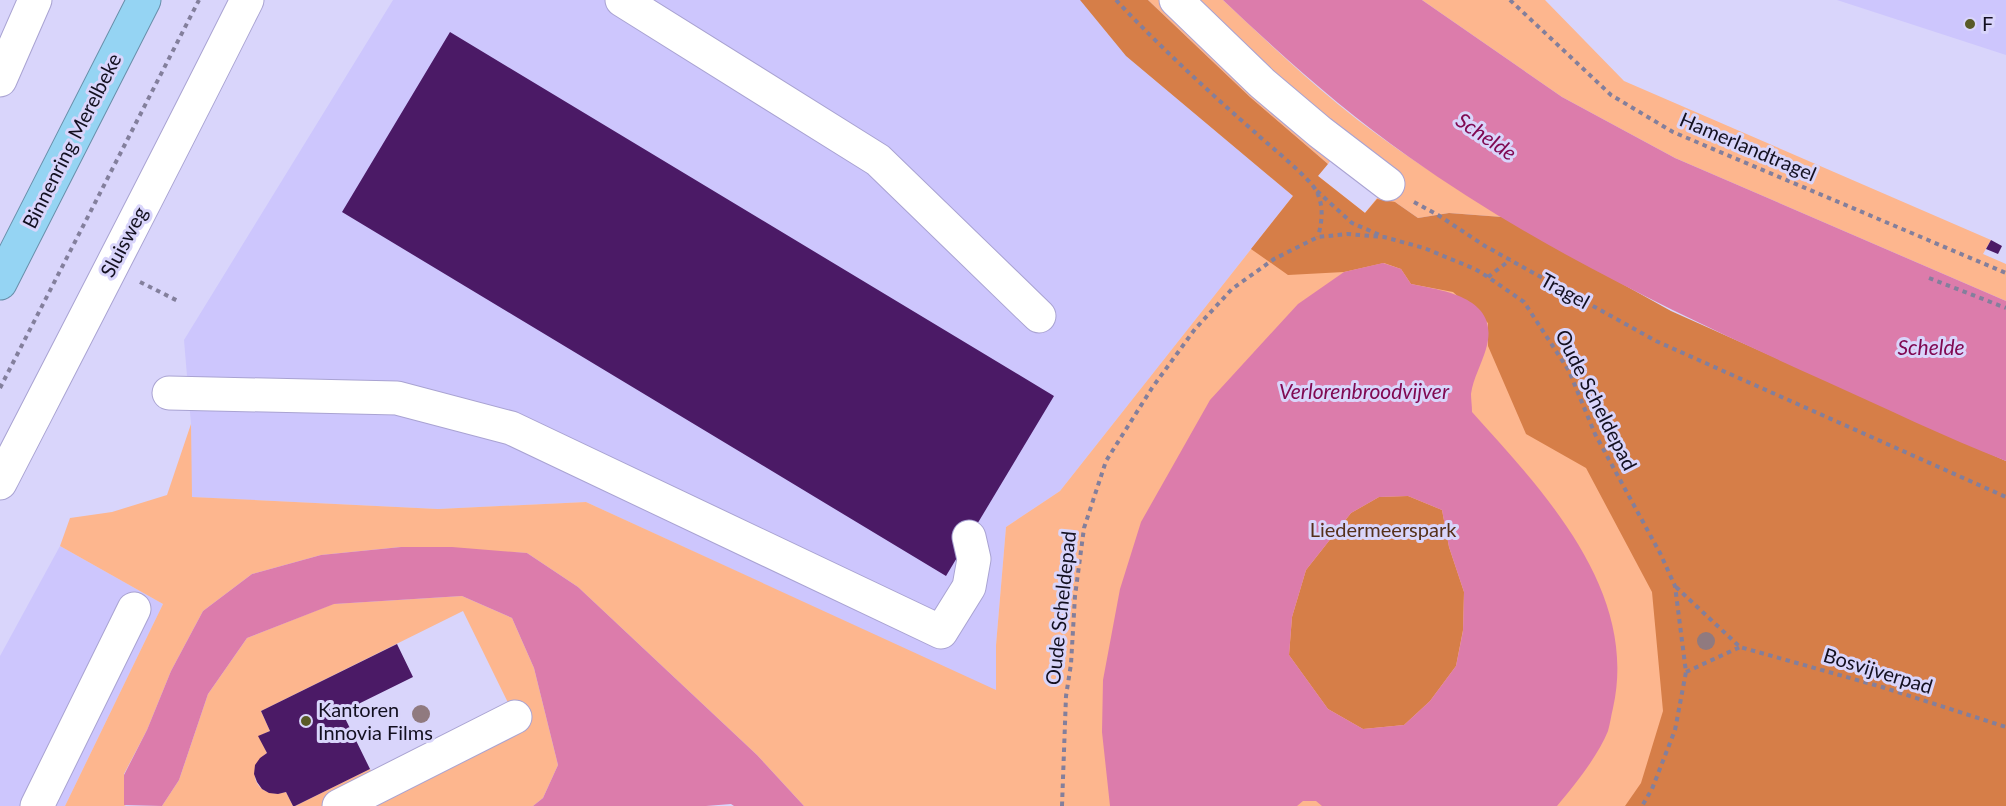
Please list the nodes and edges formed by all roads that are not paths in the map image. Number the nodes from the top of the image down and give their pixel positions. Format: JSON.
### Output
{"nodes":[{"id":1,"x":35,"y":0,"type":"edge"},
{"id":2,"x":144,"y":0,"type":"edge"},
{"id":3,"x":247,"y":0,"type":"edge"},
{"id":4,"x":622,"y":0,"type":"edge"},
{"id":5,"x":1176,"y":0,"type":"edge"},
{"id":6,"x":0,"y":81,"type":"edge"},
{"id":7,"x":1388,"y":184,"type":"road end"},
{"id":8,"x":0,"y":283,"type":"edge"},
{"id":9,"x":1040,"y":316,"type":"dead end"},
{"id":10,"x":169,"y":393,"type":"dead end"},
{"id":11,"x":0,"y":483,"type":"edge"},
{"id":12,"x":969,"y":537,"type":"dead end"},
{"id":13,"x":134,"y":609,"type":"dead end"},
{"id":14,"x":515,"y":717,"type":"dead end"},
{"id":15,"x":37,"y":806,"type":"edge"},
{"id":16,"x":339,"y":806,"type":"edge"}],
"edges":[{"from":1,"to":6,"type":"street"},
{"from":2,"to":8,"type":"highway","name":"Binnenring Merelbeke"},
{"from":3,"to":11,"type":"street","name":"Sluisweg"},
{"from":4,"to":9,"type":"street"},
{"from":5,"to":7,"type":"street"},
{"from":10,"to":12,"type":"street"},
{"from":13,"to":15,"type":"street"},
{"from":14,"to":16,"type":"street"}]}
